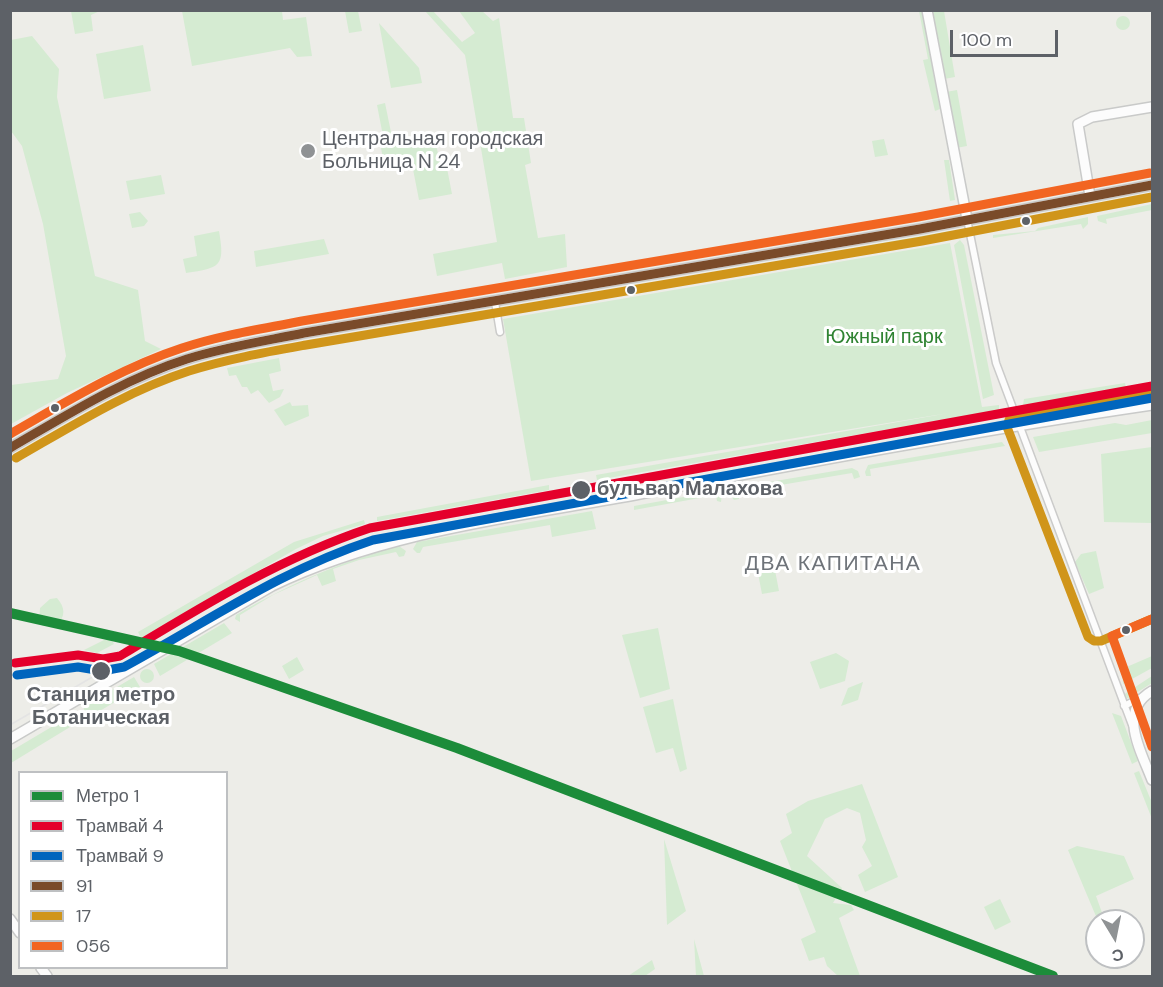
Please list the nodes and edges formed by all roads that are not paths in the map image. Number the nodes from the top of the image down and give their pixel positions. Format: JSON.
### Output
{"nodes":[{"id":1,"x":927,"y":10,"type":"edge"},
{"id":2,"x":1152,"y":107,"type":"edge"},
{"id":3,"x":1152,"y":185,"type":"edge"},
{"id":4,"x":1090,"y":196,"type":"junction"},
{"id":5,"x":967,"y":219,"type":"junction"},
{"id":6,"x":495,"y":302,"type":"junction"},
{"id":7,"x":500,"y":332,"type":"dead end"},
{"id":8,"x":1152,"y":405,"type":"edge"},
{"id":9,"x":1019,"y":427,"type":"junction"},
{"id":10,"x":10,"y":448,"type":"edge"},
{"id":11,"x":1148,"y":693,"type":"edge"},
{"id":12,"x":1124,"y":706,"type":"junction"},
{"id":13,"x":1134,"y":729,"type":"junction"},
{"id":14,"x":10,"y":739,"type":"edge"},
{"id":15,"x":1152,"y":780,"type":"edge"}],
"edges":[{"from":1,"to":5,"type":"street"},
{"from":2,"to":4,"type":"street"},
{"from":3,"to":4,"type":"street"},
{"from":4,"to":5,"type":"street"},
{"from":5,"to":6,"type":"street"},
{"from":5,"to":9,"type":"street"},
{"from":6,"to":7,"type":"street"},
{"from":6,"to":10,"type":"street"},
{"from":8,"to":9,"type":"street"},
{"from":9,"to":12,"type":"street"},
{"from":9,"to":14,"type":"street"},
{"from":11,"to":12,"type":"street"},
{"from":11,"to":13,"type":"street"},
{"from":12,"to":13,"type":"street"},
{"from":13,"to":15,"type":"street"}]}
